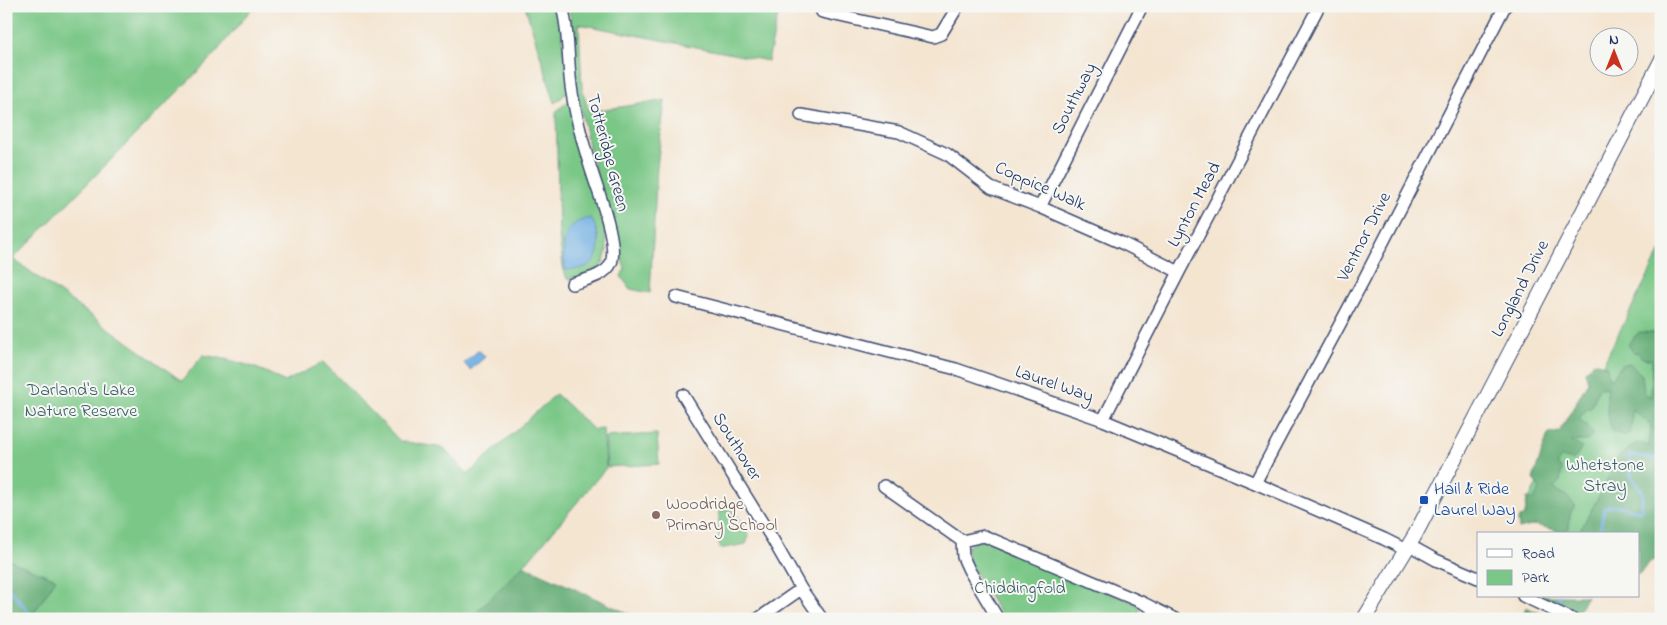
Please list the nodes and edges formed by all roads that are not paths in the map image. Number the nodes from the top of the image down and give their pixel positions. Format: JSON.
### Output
{"nodes":[{"id":1,"x":562,"y":6,"type":"edge"},
{"id":2,"x":958,"y":6,"type":"edge"},
{"id":3,"x":1142,"y":6,"type":"edge"},
{"id":4,"x":1319,"y":6,"type":"edge"},
{"id":5,"x":1505,"y":6,"type":"edge"},
{"id":6,"x":822,"y":12,"type":"dead end"},
{"id":7,"x":1661,"y":61,"type":"edge"},
{"id":8,"x":801,"y":115,"type":"dead end"},
{"id":9,"x":1040,"y":207,"type":"junction"},
{"id":10,"x":1179,"y":272,"type":"junction"},
{"id":11,"x":572,"y":284,"type":"dead end"},
{"id":12,"x":676,"y":297,"type":"dead end"},
{"id":13,"x":683,"y":395,"type":"dead end"},
{"id":14,"x":1103,"y":420,"type":"junction"},
{"id":15,"x":1255,"y":483,"type":"junction"},
{"id":16,"x":884,"y":486,"type":"dead end"},
{"id":17,"x":962,"y":541,"type":"junction"},
{"id":18,"x":1410,"y":543,"type":"junction"},
{"id":19,"x":1477,"y":578,"type":"edge"},
{"id":20,"x":801,"y":589,"type":"junction"},
{"id":21,"x":1527,"y":598,"type":"edge"},
{"id":22,"x":1158,"y":611,"type":"junction"},
{"id":23,"x":1568,"y":617,"type":"edge"},
{"id":24,"x":758,"y":619,"type":"edge"},
{"id":25,"x":822,"y":619,"type":"edge"},
{"id":26,"x":998,"y":619,"type":"edge"},
{"id":27,"x":1146,"y":619,"type":"edge"},
{"id":28,"x":1175,"y":619,"type":"edge"},
{"id":29,"x":1364,"y":619,"type":"edge"}],
"edges":[{"from":1,"to":11,"type":"street","name":"Totteridge Green"},
{"from":2,"to":6,"type":"street"},
{"from":3,"to":9,"type":"street","name":"Southway"},
{"from":4,"to":10,"type":"street","name":"Lynton Mead"},
{"from":5,"to":15,"type":"street","name":"Ventnor Drive"},
{"from":7,"to":18,"type":"street","name":"Longland Drive"},
{"from":8,"to":9,"type":"street","name":"Coppice Walk"},
{"from":9,"to":10,"type":"street","name":"Coppice Walk"},
{"from":10,"to":14,"type":"street","name":"Lynton Mead"},
{"from":12,"to":14,"type":"street","name":"Laurel Way"},
{"from":13,"to":20,"type":"street","name":"Southover"},
{"from":14,"to":15,"type":"street","name":"Laurel Way"},
{"from":15,"to":18,"type":"street","name":"Laurel Way"},
{"from":16,"to":17,"type":"street"},
{"from":17,"to":22,"type":"street"},
{"from":17,"to":26,"type":"street"},
{"from":18,"to":19,"type":"street","name":"Laurel Way"},
{"from":18,"to":29,"type":"street","name":"Longland Drive"},
{"from":20,"to":24,"type":"street"},
{"from":20,"to":25,"type":"street","name":"Southover"},
{"from":21,"to":23,"type":"street"},
{"from":22,"to":27,"type":"street"},
{"from":22,"to":28,"type":"street"}]}
